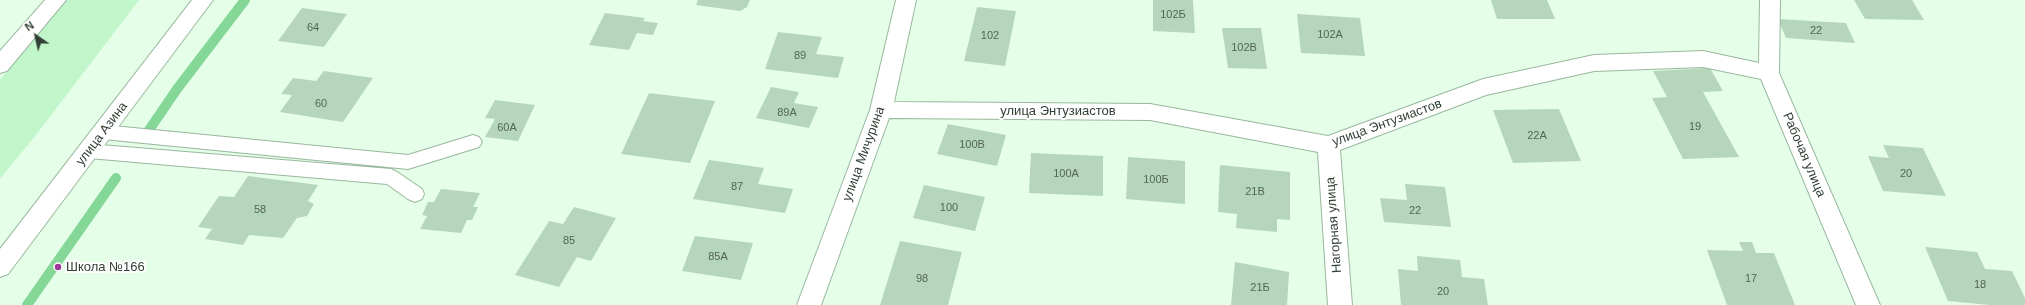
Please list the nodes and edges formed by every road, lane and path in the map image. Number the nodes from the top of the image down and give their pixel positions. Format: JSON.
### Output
{"nodes":[{"id":1,"x":56,"y":0,"type":"edge"},
{"id":2,"x":203,"y":0,"type":"edge"},
{"id":3,"x":906,"y":0,"type":"edge"},
{"id":4,"x":1770,"y":0,"type":"edge"},
{"id":5,"x":0,"y":65,"type":"edge"},
{"id":6,"x":1769,"y":73,"type":"junction"},
{"id":7,"x":881,"y":110,"type":"junction"},
{"id":8,"x":103,"y":132,"type":"junction"},
{"id":9,"x":473,"y":142,"type":"dead end"},
{"id":10,"x":1329,"y":145,"type":"junction"},
{"id":11,"x":88,"y":152,"type":"junction"},
{"id":12,"x":415,"y":194,"type":"dead end"},
{"id":13,"x":0,"y":267,"type":"edge"},
{"id":14,"x":809,"y":305,"type":"edge"},
{"id":15,"x":1340,"y":305,"type":"edge"},
{"id":16,"x":1868,"y":305,"type":"edge"}],
"edges":[{"from":1,"to":5,"type":"street"},
{"from":2,"to":8,"type":"street","name":"улица Азина"},
{"from":3,"to":7,"type":"street","name":"улица Мичурина"},
{"from":4,"to":6,"type":"street","name":"Рабочая улица"},
{"from":6,"to":10,"type":"street","name":"улица Энтузиастов"},
{"from":6,"to":16,"type":"street","name":"Рабочая улица"},
{"from":7,"to":10,"type":"street","name":"улица Энтузиастов"},
{"from":7,"to":14,"type":"street","name":"улица Мичурина"},
{"from":8,"to":9,"type":"lane"},
{"from":8,"to":11,"type":"street","name":"улица Азина"},
{"from":10,"to":15,"type":"street","name":"Нагорная улица"},
{"from":11,"to":12,"type":"lane"},
{"from":11,"to":13,"type":"street","name":"улица Азина"}]}
